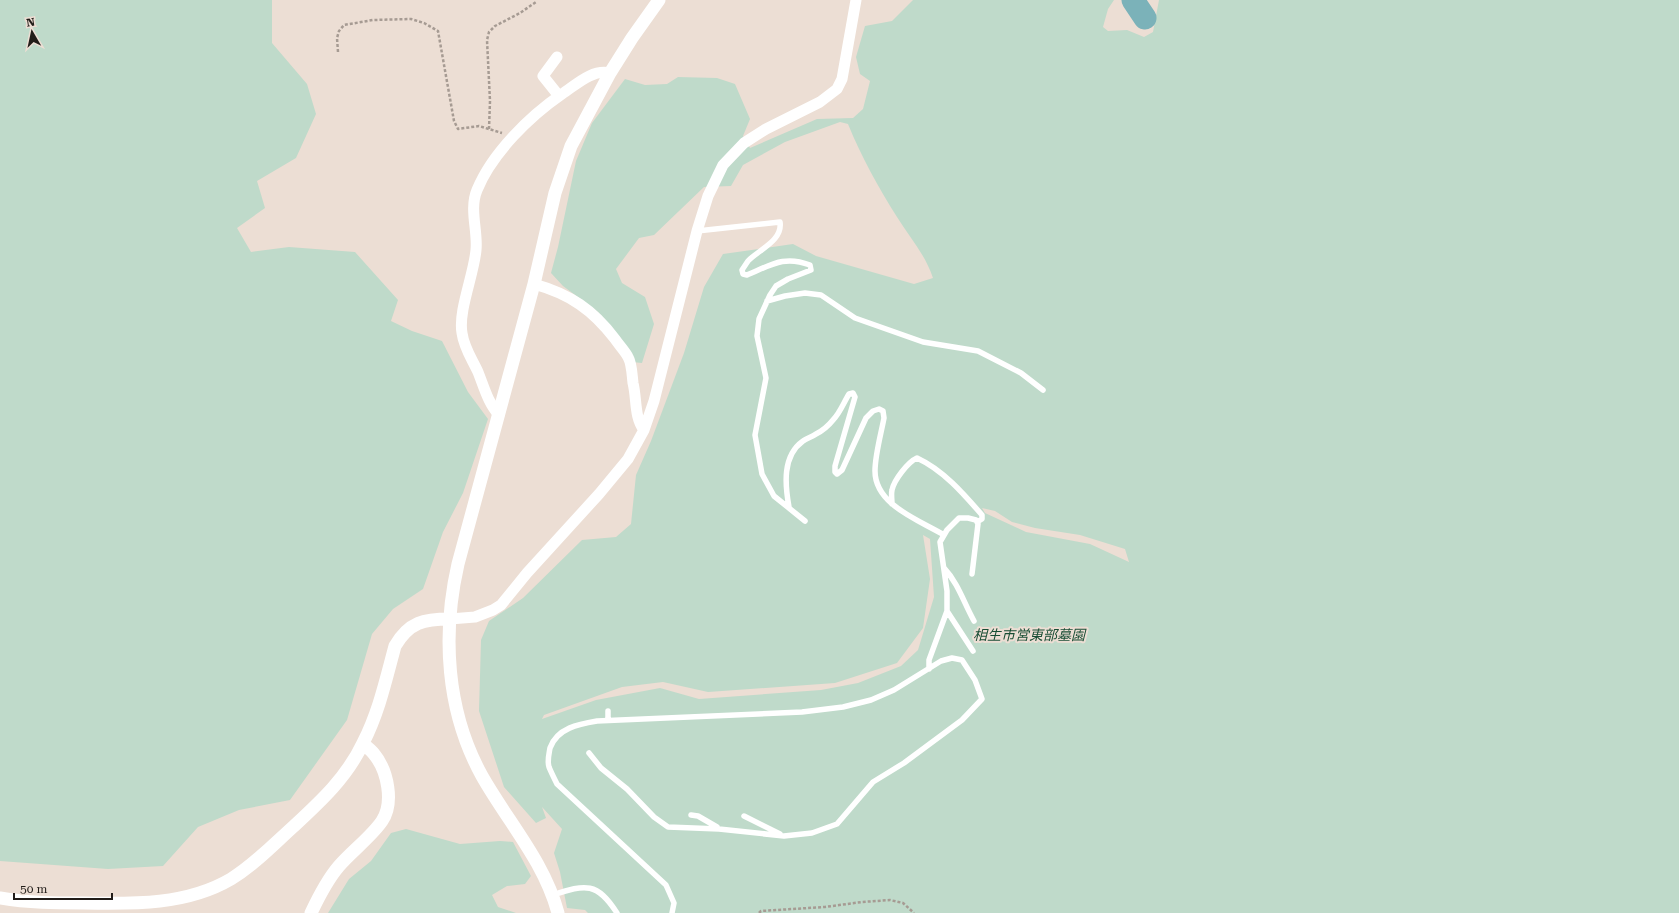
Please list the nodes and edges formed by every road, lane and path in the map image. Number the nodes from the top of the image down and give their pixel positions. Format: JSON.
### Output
{"nodes":[{"id":1,"x":659,"y":0,"type":"edge"},
{"id":2,"x":856,"y":0,"type":"edge"},
{"id":3,"x":536,"y":2,"type":"dead end"},
{"id":4,"x":338,"y":52,"type":"dead end"},
{"id":5,"x":557,"y":57,"type":"dead end"},
{"id":6,"x":610,"y":73,"type":"junction"},
{"id":7,"x":559,"y":96,"type":"junction"},
{"id":8,"x":489,"y":129,"type":"junction"},
{"id":9,"x":514,"y":137,"type":"junction"},
{"id":10,"x":697,"y":231,"type":"junction"},
{"id":11,"x":534,"y":284,"type":"junction"},
{"id":12,"x":767,"y":301,"type":"junction"},
{"id":13,"x":1044,"y":390,"type":"dead end"},
{"id":14,"x":499,"y":415,"type":"junction"},
{"id":15,"x":644,"y":430,"type":"junction"},
{"id":16,"x":892,"y":504,"type":"junction"},
{"id":17,"x":789,"y":507,"type":"junction"},
{"id":18,"x":805,"y":521,"type":"dead end"},
{"id":19,"x":977,"y":522,"type":"junction"},
{"id":20,"x":944,"y":535,"type":"junction"},
{"id":21,"x":944,"y":568,"type":"junction"},
{"id":22,"x":972,"y":574,"type":"dead end"},
{"id":23,"x":947,"y":611,"type":"junction"},
{"id":24,"x":450,"y":619,"type":"junction"},
{"id":25,"x":974,"y":621,"type":"dead end"},
{"id":26,"x":973,"y":651,"type":"dead end"},
{"id":27,"x":928,"y":669,"type":"junction"},
{"id":28,"x":608,"y":711,"type":"dead end"},
{"id":29,"x":608,"y":720,"type":"junction"},
{"id":30,"x":363,"y":744,"type":"junction"},
{"id":31,"x":589,"y":753,"type":"dead end"},
{"id":32,"x":691,"y":815,"type":"dead end"},
{"id":33,"x":744,"y":816,"type":"dead end"},
{"id":34,"x":719,"y":829,"type":"junction"},
{"id":35,"x":784,"y":836,"type":"junction"},
{"id":36,"x":553,"y":894,"type":"junction"},
{"id":37,"x":0,"y":898,"type":"edge"},
{"id":38,"x":311,"y":913,"type":"edge"},
{"id":39,"x":558,"y":913,"type":"edge"},
{"id":40,"x":617,"y":913,"type":"edge"},
{"id":41,"x":672,"y":913,"type":"edge"},
{"id":42,"x":759,"y":913,"type":"edge"},
{"id":43,"x":914,"y":913,"type":"edge"}],
"edges":[{"from":1,"to":6,"type":"street"},
{"from":2,"to":10,"type":"street"},
{"from":3,"to":8,"type":"path"},
{"from":4,"to":8,"type":"path"},
{"from":5,"to":7,"type":"street"},
{"from":6,"to":7,"type":"street"},
{"from":6,"to":11,"type":"street"},
{"from":7,"to":9,"type":"street"},
{"from":8,"to":9,"type":"path"},
{"from":9,"to":14,"type":"street"},
{"from":10,"to":12,"type":"lane"},
{"from":10,"to":15,"type":"street"},
{"from":11,"to":14,"type":"street"},
{"from":11,"to":15,"type":"street"},
{"from":12,"to":13,"type":"lane"},
{"from":12,"to":17,"type":"lane"},
{"from":14,"to":24,"type":"street"},
{"from":15,"to":24,"type":"street"},
{"from":16,"to":17,"type":"lane"},
{"from":16,"to":19,"type":"lane"},
{"from":16,"to":20,"type":"lane"},
{"from":17,"to":18,"type":"lane"},
{"from":19,"to":20,"type":"lane"},
{"from":19,"to":22,"type":"lane"},
{"from":20,"to":21,"type":"lane"},
{"from":21,"to":23,"type":"lane"},
{"from":21,"to":25,"type":"lane"},
{"from":23,"to":26,"type":"lane"},
{"from":23,"to":27,"type":"lane"},
{"from":24,"to":30,"type":"street"},
{"from":24,"to":36,"type":"street"},
{"from":27,"to":29,"type":"lane"},
{"from":27,"to":35,"type":"lane"},
{"from":28,"to":29,"type":"lane"},
{"from":29,"to":41,"type":"lane"},
{"from":30,"to":37,"type":"street"},
{"from":30,"to":38,"type":"street"},
{"from":31,"to":34,"type":"lane"},
{"from":32,"to":34,"type":"lane"},
{"from":33,"to":35,"type":"lane"},
{"from":34,"to":35,"type":"lane"},
{"from":36,"to":39,"type":"street"},
{"from":36,"to":40,"type":"lane"},
{"from":42,"to":43,"type":"path"}]}
